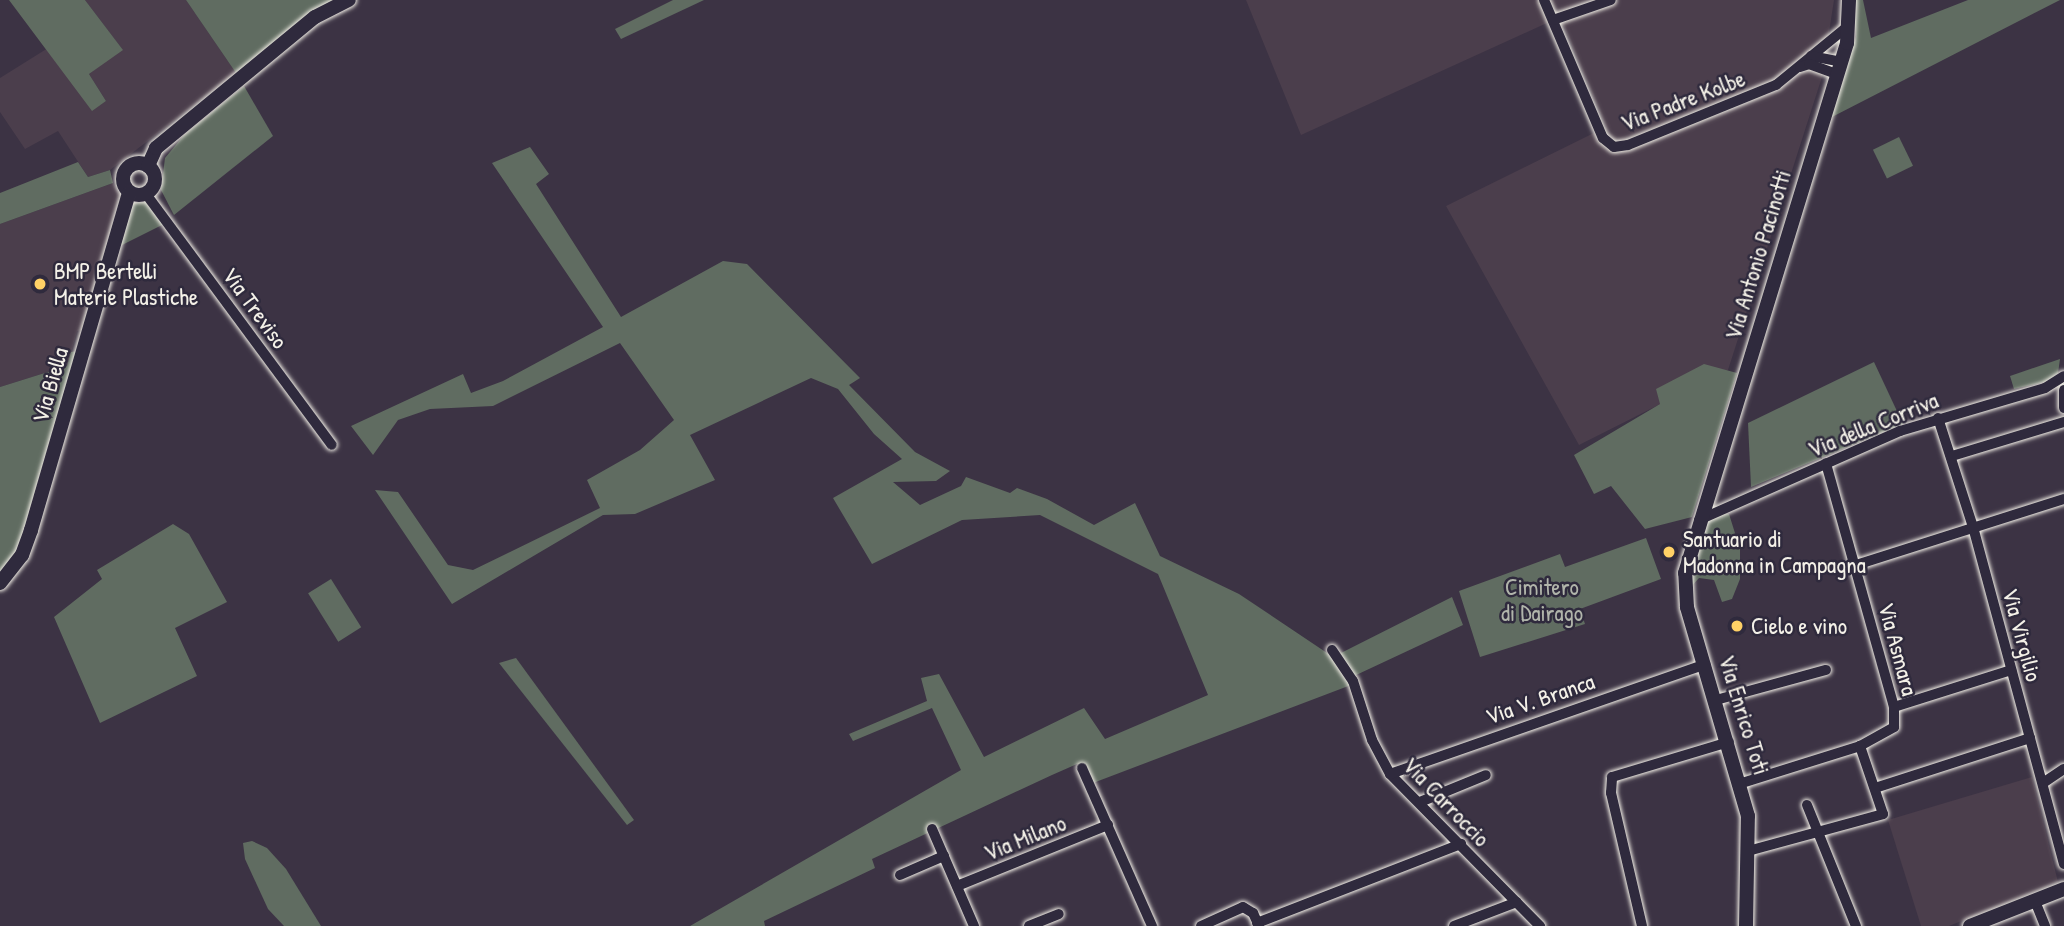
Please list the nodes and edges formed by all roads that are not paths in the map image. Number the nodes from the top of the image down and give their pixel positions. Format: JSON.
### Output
{"nodes":[{"id":1,"x":349,"y":0,"type":"edge"},
{"id":2,"x":1544,"y":0,"type":"edge"},
{"id":3,"x":1611,"y":0,"type":"edge"},
{"id":4,"x":1849,"y":0,"type":"edge"},
{"id":5,"x":1553,"y":20,"type":"junction"},
{"id":6,"x":1851,"y":23,"type":"junction"},
{"id":7,"x":1810,"y":56,"type":"junction"},
{"id":8,"x":1796,"y":68,"type":"junction"},
{"id":9,"x":1839,"y":68,"type":"junction"},
{"id":10,"x":148,"y":166,"type":"junction"},
{"id":11,"x":129,"y":192,"type":"junction"},
{"id":12,"x":146,"y":194,"type":"junction"},
{"id":13,"x":2064,"y":376,"type":"edge"},
{"id":14,"x":2064,"y":390,"type":"edge"},
{"id":15,"x":2064,"y":408,"type":"edge"},
{"id":16,"x":1938,"y":418,"type":"junction"},
{"id":17,"x":2064,"y":422,"type":"edge"},
{"id":18,"x":332,"y":445,"type":"dead end"},
{"id":19,"x":1952,"y":456,"type":"junction"},
{"id":20,"x":1826,"y":463,"type":"junction"},
{"id":21,"x":2064,"y":499,"type":"edge"},
{"id":22,"x":1699,"y":520,"type":"junction"},
{"id":23,"x":1973,"y":527,"type":"junction"},
{"id":24,"x":1856,"y":565,"type":"junction"},
{"id":25,"x":0,"y":583,"type":"edge"},
{"id":26,"x":1332,"y":650,"type":"dead end"},
{"id":27,"x":1705,"y":664,"type":"junction"},
{"id":28,"x":1826,"y":670,"type":"dead end"},
{"id":29,"x":2011,"y":670,"type":"junction"},
{"id":30,"x":1716,"y":700,"type":"junction"},
{"id":31,"x":1894,"y":707,"type":"junction"},
{"id":32,"x":2030,"y":738,"type":"junction"},
{"id":33,"x":1729,"y":742,"type":"junction"},
{"id":34,"x":1860,"y":746,"type":"junction"},
{"id":35,"x":1082,"y":768,"type":"dead end"},
{"id":36,"x":2064,"y":769,"type":"edge"},
{"id":37,"x":1390,"y":774,"type":"junction"},
{"id":38,"x":1486,"y":775,"type":"dead end"},
{"id":39,"x":1741,"y":783,"type":"junction"},
{"id":40,"x":2043,"y":783,"type":"junction"},
{"id":41,"x":1875,"y":788,"type":"junction"},
{"id":42,"x":1420,"y":802,"type":"junction"},
{"id":43,"x":1807,"y":805,"type":"dead end"},
{"id":44,"x":1108,"y":825,"type":"junction"},
{"id":45,"x":932,"y":829,"type":"dead end"},
{"id":46,"x":1818,"y":832,"type":"junction"},
{"id":47,"x":1461,"y":844,"type":"junction"},
{"id":48,"x":1748,"y":851,"type":"junction"},
{"id":49,"x":944,"y":856,"type":"junction"},
{"id":50,"x":2064,"y":864,"type":"edge"},
{"id":51,"x":901,"y":875,"type":"dead end"},
{"id":52,"x":957,"y":886,"type":"junction"},
{"id":53,"x":2064,"y":889,"type":"edge"},
{"id":54,"x":2035,"y":901,"type":"junction"},
{"id":55,"x":1517,"y":902,"type":"junction"},
{"id":56,"x":1059,"y":914,"type":"dead end"},
{"id":57,"x":1258,"y":924,"type":"edge"},
{"id":58,"x":1979,"y":924,"type":"edge"},
{"id":59,"x":974,"y":926,"type":"edge"},
{"id":60,"x":1029,"y":926,"type":"edge"},
{"id":61,"x":1152,"y":926,"type":"edge"},
{"id":62,"x":1201,"y":926,"type":"edge"},
{"id":63,"x":1454,"y":926,"type":"edge"},
{"id":64,"x":1540,"y":926,"type":"edge"},
{"id":65,"x":1642,"y":926,"type":"edge"},
{"id":66,"x":1746,"y":926,"type":"edge"},
{"id":67,"x":1856,"y":926,"type":"edge"},
{"id":68,"x":2045,"y":926,"type":"edge"}],
"edges":[{"from":1,"to":10,"type":"street"},
{"from":2,"to":5,"type":"street","name":"Via Padre Kolbe"},
{"from":3,"to":5,"type":"street"},
{"from":4,"to":6,"type":"street","name":"Via Antonio Pacinotti"},
{"from":5,"to":8,"type":"street","name":"Via Padre Kolbe"},
{"from":6,"to":7,"type":"street","name":"Via Padre Kolbe"},
{"from":6,"to":9,"type":"street","name":"Via Antonio Pacinotti"},
{"from":7,"to":8,"type":"street","name":"Via Padre Kolbe"},
{"from":7,"to":9,"type":"street"},
{"from":8,"to":9,"type":"street"},
{"from":9,"to":22,"type":"street","name":"Via Antonio Pacinotti"},
{"from":10,"to":11,"type":"street"},
{"from":10,"to":12,"type":"street"},
{"from":11,"to":12,"type":"street"},
{"from":11,"to":25,"type":"street","name":"Via Biella"},
{"from":12,"to":18,"type":"street","name":"Via Treviso"},
{"from":13,"to":16,"type":"street","name":"Via della Corriva"},
{"from":14,"to":15,"type":"street"},
{"from":16,"to":19,"type":"street","name":"Via Virgilio"},
{"from":16,"to":20,"type":"street","name":"Via della Corriva"},
{"from":17,"to":19,"type":"street"},
{"from":19,"to":23,"type":"street","name":"Via Virgilio"},
{"from":20,"to":22,"type":"street","name":"Via della Corriva"},
{"from":20,"to":24,"type":"street","name":"Via Asmara"},
{"from":21,"to":23,"type":"street"},
{"from":22,"to":27,"type":"street","name":"Via Enrico Toti"},
{"from":23,"to":24,"type":"street"},
{"from":23,"to":29,"type":"street","name":"Via Virgilio"},
{"from":24,"to":31,"type":"street","name":"Via Asmara"},
{"from":26,"to":37,"type":"street","name":"Via Carroccio"},
{"from":27,"to":30,"type":"street","name":"Via Enrico Toti"},
{"from":27,"to":37,"type":"street","name":"Via V. Branca"},
{"from":28,"to":30,"type":"street"},
{"from":29,"to":31,"type":"street"},
{"from":29,"to":32,"type":"street","name":"Via Virgilio"},
{"from":30,"to":33,"type":"street","name":"Via Enrico Toti"},
{"from":31,"to":34,"type":"street","name":"Via Asmara"},
{"from":32,"to":40,"type":"street","name":"Via Virgilio"},
{"from":32,"to":41,"type":"street"},
{"from":33,"to":39,"type":"street","name":"Via Enrico Toti"},
{"from":33,"to":65,"type":"street"},
{"from":34,"to":39,"type":"street","name":"Via Asmara"},
{"from":34,"to":41,"type":"street"},
{"from":35,"to":44,"type":"street"},
{"from":36,"to":40,"type":"street"},
{"from":37,"to":42,"type":"street","name":"Via Carroccio"},
{"from":38,"to":42,"type":"street"},
{"from":39,"to":48,"type":"street","name":"Via Enrico Toti"},
{"from":40,"to":50,"type":"street","name":"Via Virgilio"},
{"from":41,"to":46,"type":"street"},
{"from":42,"to":47,"type":"street","name":"Via Carroccio"},
{"from":43,"to":46,"type":"street"},
{"from":44,"to":52,"type":"street","name":"Via Milano"},
{"from":44,"to":61,"type":"street"},
{"from":45,"to":49,"type":"street"},
{"from":46,"to":48,"type":"street"},
{"from":46,"to":67,"type":"street"},
{"from":47,"to":55,"type":"street","name":"Via Carroccio"},
{"from":47,"to":57,"type":"street"},
{"from":48,"to":66,"type":"street","name":"Via Enrico Toti"},
{"from":49,"to":51,"type":"street"},
{"from":49,"to":52,"type":"street"},
{"from":52,"to":59,"type":"street"},
{"from":53,"to":54,"type":"street"},
{"from":54,"to":58,"type":"street"},
{"from":54,"to":68,"type":"street"},
{"from":55,"to":63,"type":"street"},
{"from":55,"to":64,"type":"street","name":"Via Carroccio"},
{"from":56,"to":60,"type":"street"},
{"from":57,"to":62,"type":"street"}]}
